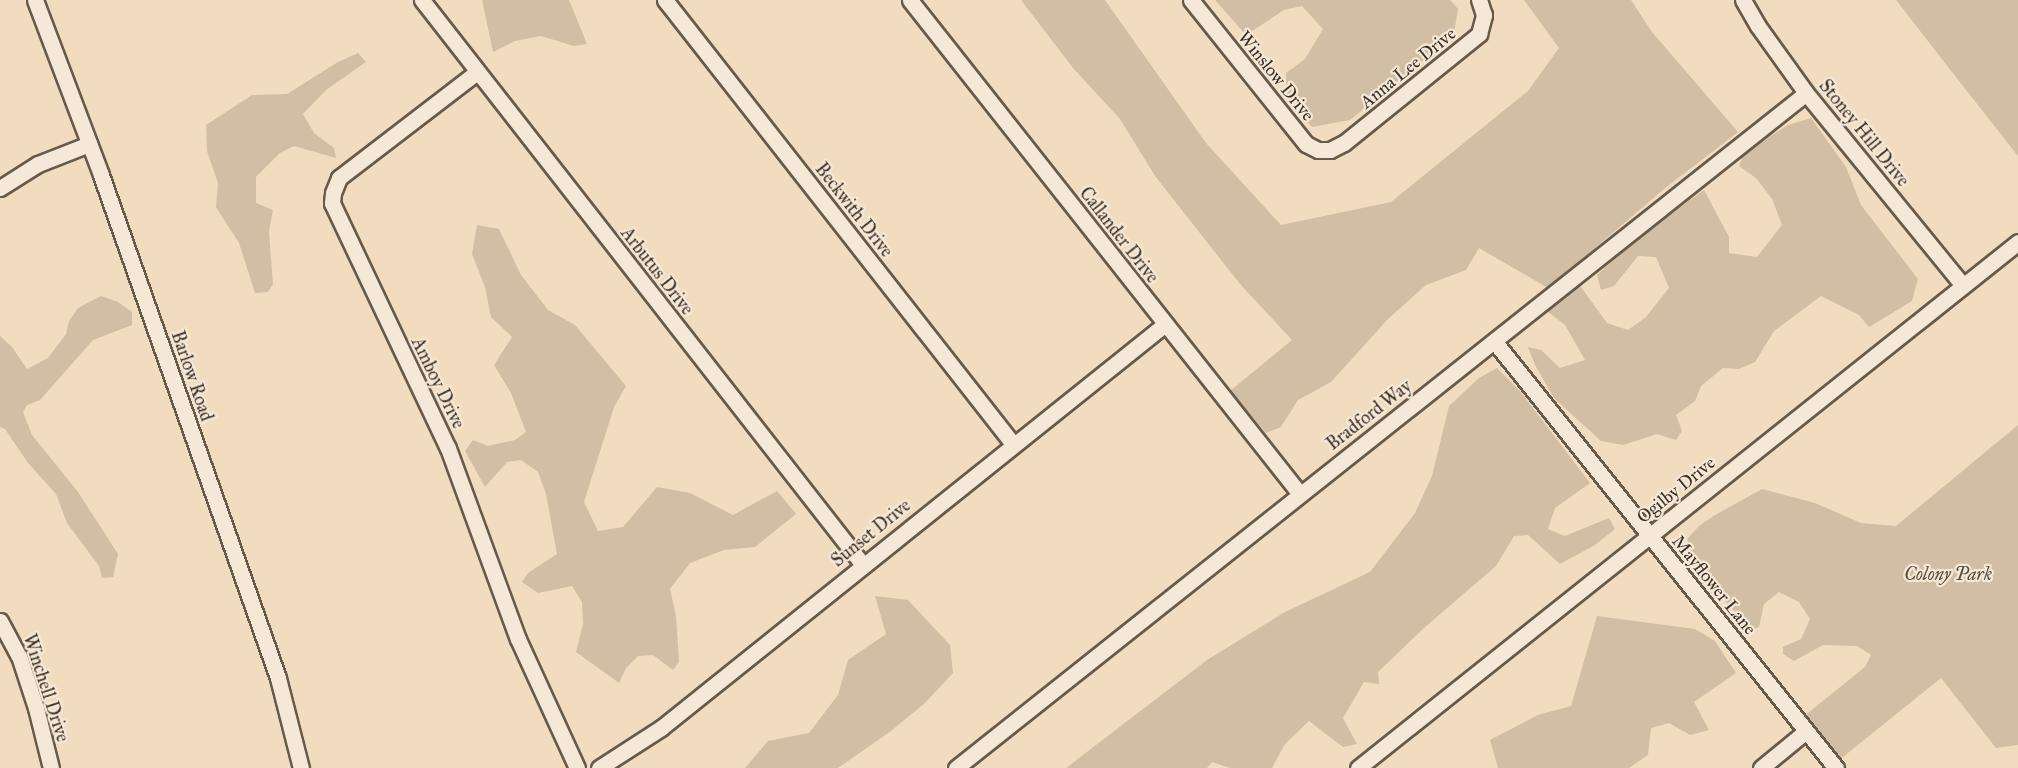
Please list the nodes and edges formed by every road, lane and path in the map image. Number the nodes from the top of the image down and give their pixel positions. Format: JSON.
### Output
{"nodes":[{"id":1,"x":35,"y":0,"type":"edge"},
{"id":2,"x":422,"y":0,"type":"edge"},
{"id":3,"x":665,"y":0,"type":"edge"},
{"id":4,"x":910,"y":0,"type":"edge"},
{"id":5,"x":1191,"y":0,"type":"edge"},
{"id":6,"x":1479,"y":0,"type":"edge"},
{"id":7,"x":1743,"y":0,"type":"edge"},
{"id":8,"x":477,"y":72,"type":"junction"},
{"id":9,"x":1806,"y":93,"type":"junction"},
{"id":10,"x":1344,"y":143,"type":"joint"},
{"id":11,"x":89,"y":144,"type":"junction"},
{"id":12,"x":0,"y":188,"type":"edge"},
{"id":13,"x":2018,"y":242,"type":"edge"},
{"id":14,"x":1962,"y":284,"type":"junction"},
{"id":15,"x":1164,"y":325,"type":"junction"},
{"id":16,"x":1494,"y":341,"type":"junction"},
{"id":17,"x":1013,"y":444,"type":"junction"},
{"id":18,"x":1299,"y":494,"type":"junction"},
{"id":19,"x":1651,"y":536,"type":"junction"},
{"id":20,"x":863,"y":565,"type":"junction"},
{"id":21,"x":0,"y":621,"type":"edge"},
{"id":22,"x":1806,"y":731,"type":"junction"},
{"id":23,"x":51,"y":768,"type":"edge"},
{"id":24,"x":301,"y":768,"type":"edge"},
{"id":25,"x":577,"y":768,"type":"edge"},
{"id":26,"x":599,"y":768,"type":"edge"},
{"id":27,"x":956,"y":768,"type":"edge"},
{"id":28,"x":1358,"y":768,"type":"edge"},
{"id":29,"x":1761,"y":768,"type":"edge"},
{"id":30,"x":1836,"y":768,"type":"edge"}],
"edges":[{"from":1,"to":11,"type":"street","name":"Barlow Road"},
{"from":2,"to":8,"type":"street","name":"Arbutus Drive"},
{"from":3,"to":17,"type":"street","name":"Beckwith Drive"},
{"from":4,"to":15,"type":"street","name":"Callander Drive"},
{"from":5,"to":10,"type":"street","name":"Winslow Drive"},
{"from":6,"to":10,"type":"street","name":"Anna Lee Drive"},
{"from":7,"to":9,"type":"street","name":"Stoney Hill Drive"},
{"from":8,"to":20,"type":"street","name":"Arbutus Drive"},
{"from":8,"to":25,"type":"street","name":"Amboy Drive"},
{"from":9,"to":14,"type":"street","name":"Stoney Hill Drive"},
{"from":9,"to":16,"type":"street","name":"Bradford Way"},
{"from":11,"to":12,"type":"street"},
{"from":11,"to":24,"type":"street","name":"Barlow Road"},
{"from":13,"to":14,"type":"street","name":"Ogilby Drive"},
{"from":14,"to":19,"type":"street","name":"Ogilby Drive"},
{"from":15,"to":17,"type":"street","name":"Sunset Drive"},
{"from":15,"to":18,"type":"street","name":"Callander Drive"},
{"from":16,"to":18,"type":"street","name":"Bradford Way"},
{"from":16,"to":19,"type":"street","name":"Mayflower Lane"},
{"from":17,"to":20,"type":"street","name":"Sunset Drive"},
{"from":18,"to":27,"type":"street","name":"Bradford Way"},
{"from":19,"to":22,"type":"street","name":"Mayflower Lane"},
{"from":19,"to":28,"type":"street","name":"Ogilby Drive"},
{"from":20,"to":26,"type":"street","name":"Sunset Drive"},
{"from":21,"to":23,"type":"street","name":"Winchell Drive"},
{"from":22,"to":29,"type":"street"},
{"from":22,"to":30,"type":"street","name":"Mayflower Lane"}]}
